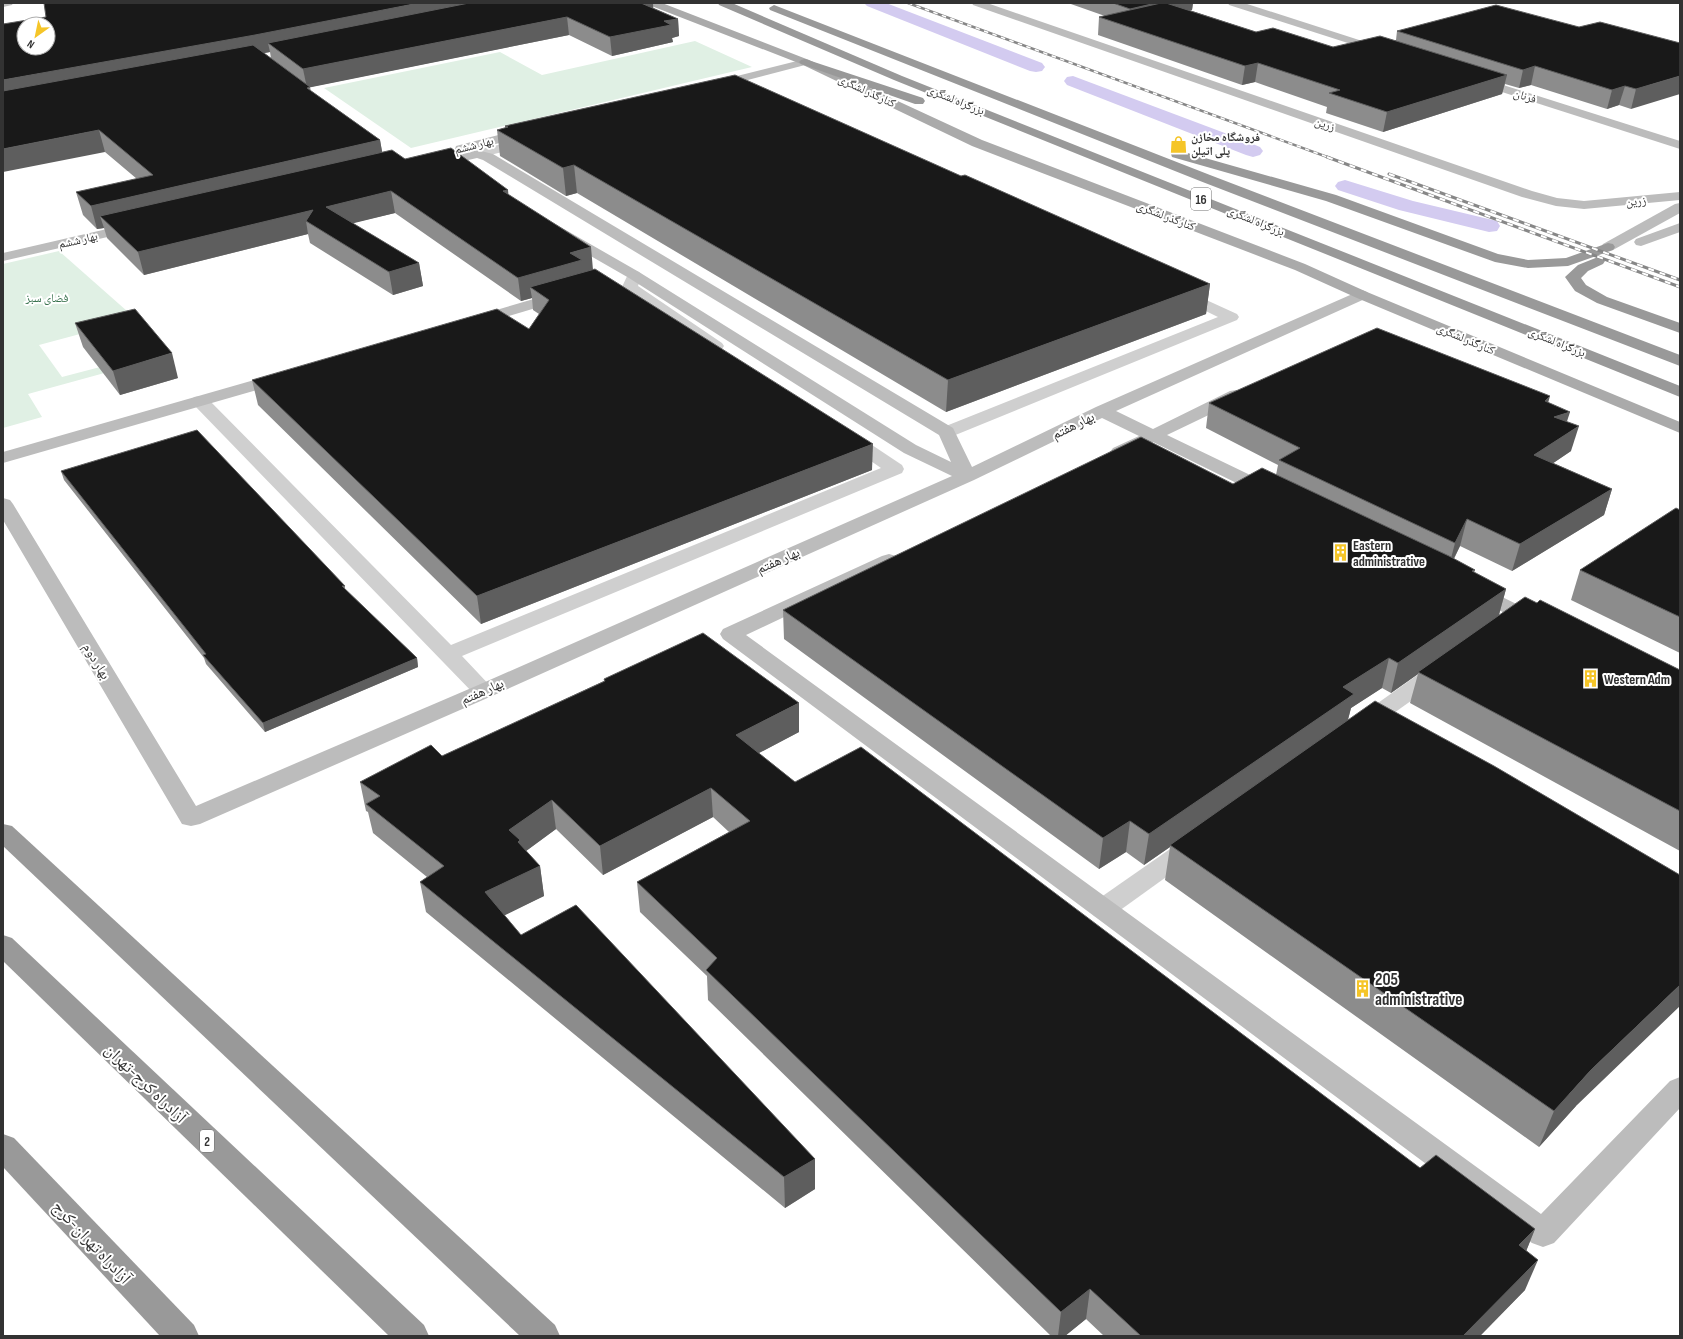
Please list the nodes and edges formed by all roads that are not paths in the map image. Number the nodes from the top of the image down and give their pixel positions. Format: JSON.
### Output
{"nodes":[{"id":1,"x":8,"y":3,"type":"edge"},
{"id":2,"x":653,"y":3,"type":"edge"},
{"id":3,"x":723,"y":3,"type":"edge"},
{"id":4,"x":761,"y":3,"type":"edge"},
{"id":5,"x":977,"y":3,"type":"edge"},
{"id":6,"x":1233,"y":3,"type":"edge"},
{"id":7,"x":3,"y":4,"type":"edge"},
{"id":8,"x":1392,"y":54,"type":"edge"},
{"id":9,"x":805,"y":62,"type":"junction"},
{"id":10,"x":1468,"y":78,"type":"edge"},
{"id":11,"x":698,"y":89,"type":"edge"},
{"id":12,"x":986,"y":91,"type":"junction"},
{"id":13,"x":928,"y":104,"type":"dead end"},
{"id":14,"x":942,"y":109,"type":"dead end"},
{"id":15,"x":1680,"y":145,"type":"edge"},
{"id":16,"x":445,"y":152,"type":"edge"},
{"id":17,"x":477,"y":154,"type":"junction"},
{"id":18,"x":1144,"y":176,"type":"junction"},
{"id":19,"x":1680,"y":196,"type":"edge"},
{"id":20,"x":1680,"y":207,"type":"edge"},
{"id":21,"x":142,"y":224,"type":"edge"},
{"id":22,"x":1680,"y":227,"type":"edge"},
{"id":23,"x":1615,"y":249,"type":"junction"},
{"id":24,"x":3,"y":257,"type":"edge"},
{"id":25,"x":634,"y":275,"type":"junction"},
{"id":26,"x":613,"y":281,"type":"edge"},
{"id":27,"x":1167,"y":287,"type":"edge"},
{"id":28,"x":578,"y":291,"type":"edge"},
{"id":29,"x":1362,"y":295,"type":"junction"},
{"id":30,"x":458,"y":326,"type":"edge"},
{"id":31,"x":1680,"y":328,"type":"edge"},
{"id":32,"x":727,"y":354,"type":"edge"},
{"id":33,"x":1680,"y":361,"type":"edge"},
{"id":34,"x":299,"y":372,"type":"edge"},
{"id":35,"x":1253,"y":386,"type":"edge"},
{"id":36,"x":1680,"y":392,"type":"edge"},
{"id":37,"x":200,"y":401,"type":"junction"},
{"id":38,"x":1102,"y":411,"type":"junction"},
{"id":39,"x":1680,"y":428,"type":"edge"},
{"id":40,"x":837,"y":429,"type":"edge"},
{"id":41,"x":947,"y":432,"type":"junction"},
{"id":42,"x":1152,"y":436,"type":"junction"},
{"id":43,"x":3,"y":458,"type":"edge"},
{"id":44,"x":1095,"y":463,"type":"edge"},
{"id":45,"x":968,"y":476,"type":"junction"},
{"id":46,"x":1289,"y":502,"type":"edge"},
{"id":47,"x":3,"y":504,"type":"edge"},
{"id":48,"x":909,"y":550,"type":"edge"},
{"id":49,"x":1455,"y":582,"type":"edge"},
{"id":50,"x":1520,"y":613,"type":"junction"},
{"id":51,"x":1500,"y":627,"type":"edge"},
{"id":52,"x":1555,"y":630,"type":"edge"},
{"id":53,"x":448,"y":654,"type":"junction"},
{"id":54,"x":1455,"y":659,"type":"edge"},
{"id":55,"x":484,"y":690,"type":"junction"},
{"id":56,"x":1344,"y":738,"type":"edge"},
{"id":57,"x":191,"y":818,"type":"joint"},
{"id":58,"x":3,"y":832,"type":"edge"},
{"id":59,"x":1208,"y":835,"type":"edge"},
{"id":60,"x":1103,"y":909,"type":"junction"},
{"id":61,"x":3,"y":945,"type":"edge"},
{"id":62,"x":1680,"y":1089,"type":"edge"},
{"id":63,"x":3,"y":1147,"type":"edge"},
{"id":64,"x":182,"y":1336,"type":"edge"},
{"id":65,"x":412,"y":1336,"type":"edge"},
{"id":66,"x":543,"y":1336,"type":"edge"}],
"edges":[{"from":1,"to":7,"type":"street"},
{"from":2,"to":9,"type":"main road","name":"کنارگذر لشگری"},
{"from":3,"to":18,"type":"highway","name":"بزرگراه لشگری","number":"16"},
{"from":4,"to":12,"type":"highway","name":"بزرگراه لشگری","number":"16"},
{"from":5,"to":19,"type":"street","name":"زرین"},
{"from":6,"to":8,"type":"street"},
{"from":9,"to":11,"type":"street"},
{"from":9,"to":13,"type":"highway"},
{"from":9,"to":29,"type":"main road","name":"کنارگذر لشگری"},
{"from":10,"to":15,"type":"street","name":"فرنان"},
{"from":12,"to":23,"type":"highway"},
{"from":12,"to":33,"type":"highway","name":"بزرگراه لشگری","number":"16"},
{"from":14,"to":18,"type":"highway"},
{"from":16,"to":17,"type":"street","name":"بهار ششم"},
{"from":17,"to":25,"type":"street"},
{"from":17,"to":41,"type":"street"},
{"from":18,"to":36,"type":"highway","name":"بزرگراه لشگری","number":"16"},
{"from":20,"to":23,"type":"street"},
{"from":21,"to":24,"type":"street","name":"بهار ششم"},
{"from":22,"to":23,"type":"street"},
{"from":23,"to":31,"type":"highway"},
{"from":25,"to":26,"type":"street"},
{"from":25,"to":32,"type":"street"},
{"from":25,"to":45,"type":"street"},
{"from":27,"to":41,"type":"street"},
{"from":28,"to":30,"type":"street"},
{"from":29,"to":38,"type":"street","name":"بهار هفتم"},
{"from":29,"to":39,"type":"main road","name":"کنارگذر لشگری"},
{"from":34,"to":37,"type":"street"},
{"from":35,"to":42,"type":"street"},
{"from":37,"to":43,"type":"street"},
{"from":37,"to":53,"type":"street"},
{"from":38,"to":42,"type":"street"},
{"from":38,"to":45,"type":"street","name":"بهار هفتم"},
{"from":40,"to":53,"type":"street"},
{"from":41,"to":45,"type":"street"},
{"from":42,"to":44,"type":"street"},
{"from":42,"to":46,"type":"street"},
{"from":45,"to":55,"type":"street","name":"بهار هفتم"},
{"from":47,"to":57,"type":"street","name":"بهار دوم"},
{"from":48,"to":60,"type":"street"},
{"from":49,"to":50,"type":"street"},
{"from":50,"to":51,"type":"street"},
{"from":50,"to":52,"type":"street"},
{"from":53,"to":55,"type":"street"},
{"from":54,"to":56,"type":"street"},
{"from":55,"to":57,"type":"street","name":"بهار هفتم"},
{"from":58,"to":66,"type":"highway"},
{"from":59,"to":60,"type":"street"},
{"from":60,"to":62,"type":"street"},
{"from":61,"to":65,"type":"highway","name":"آزادراه کرج-تهران","number":"2"},
{"from":63,"to":64,"type":"highway","name":"آزادراه تهران-کرج"}]}
